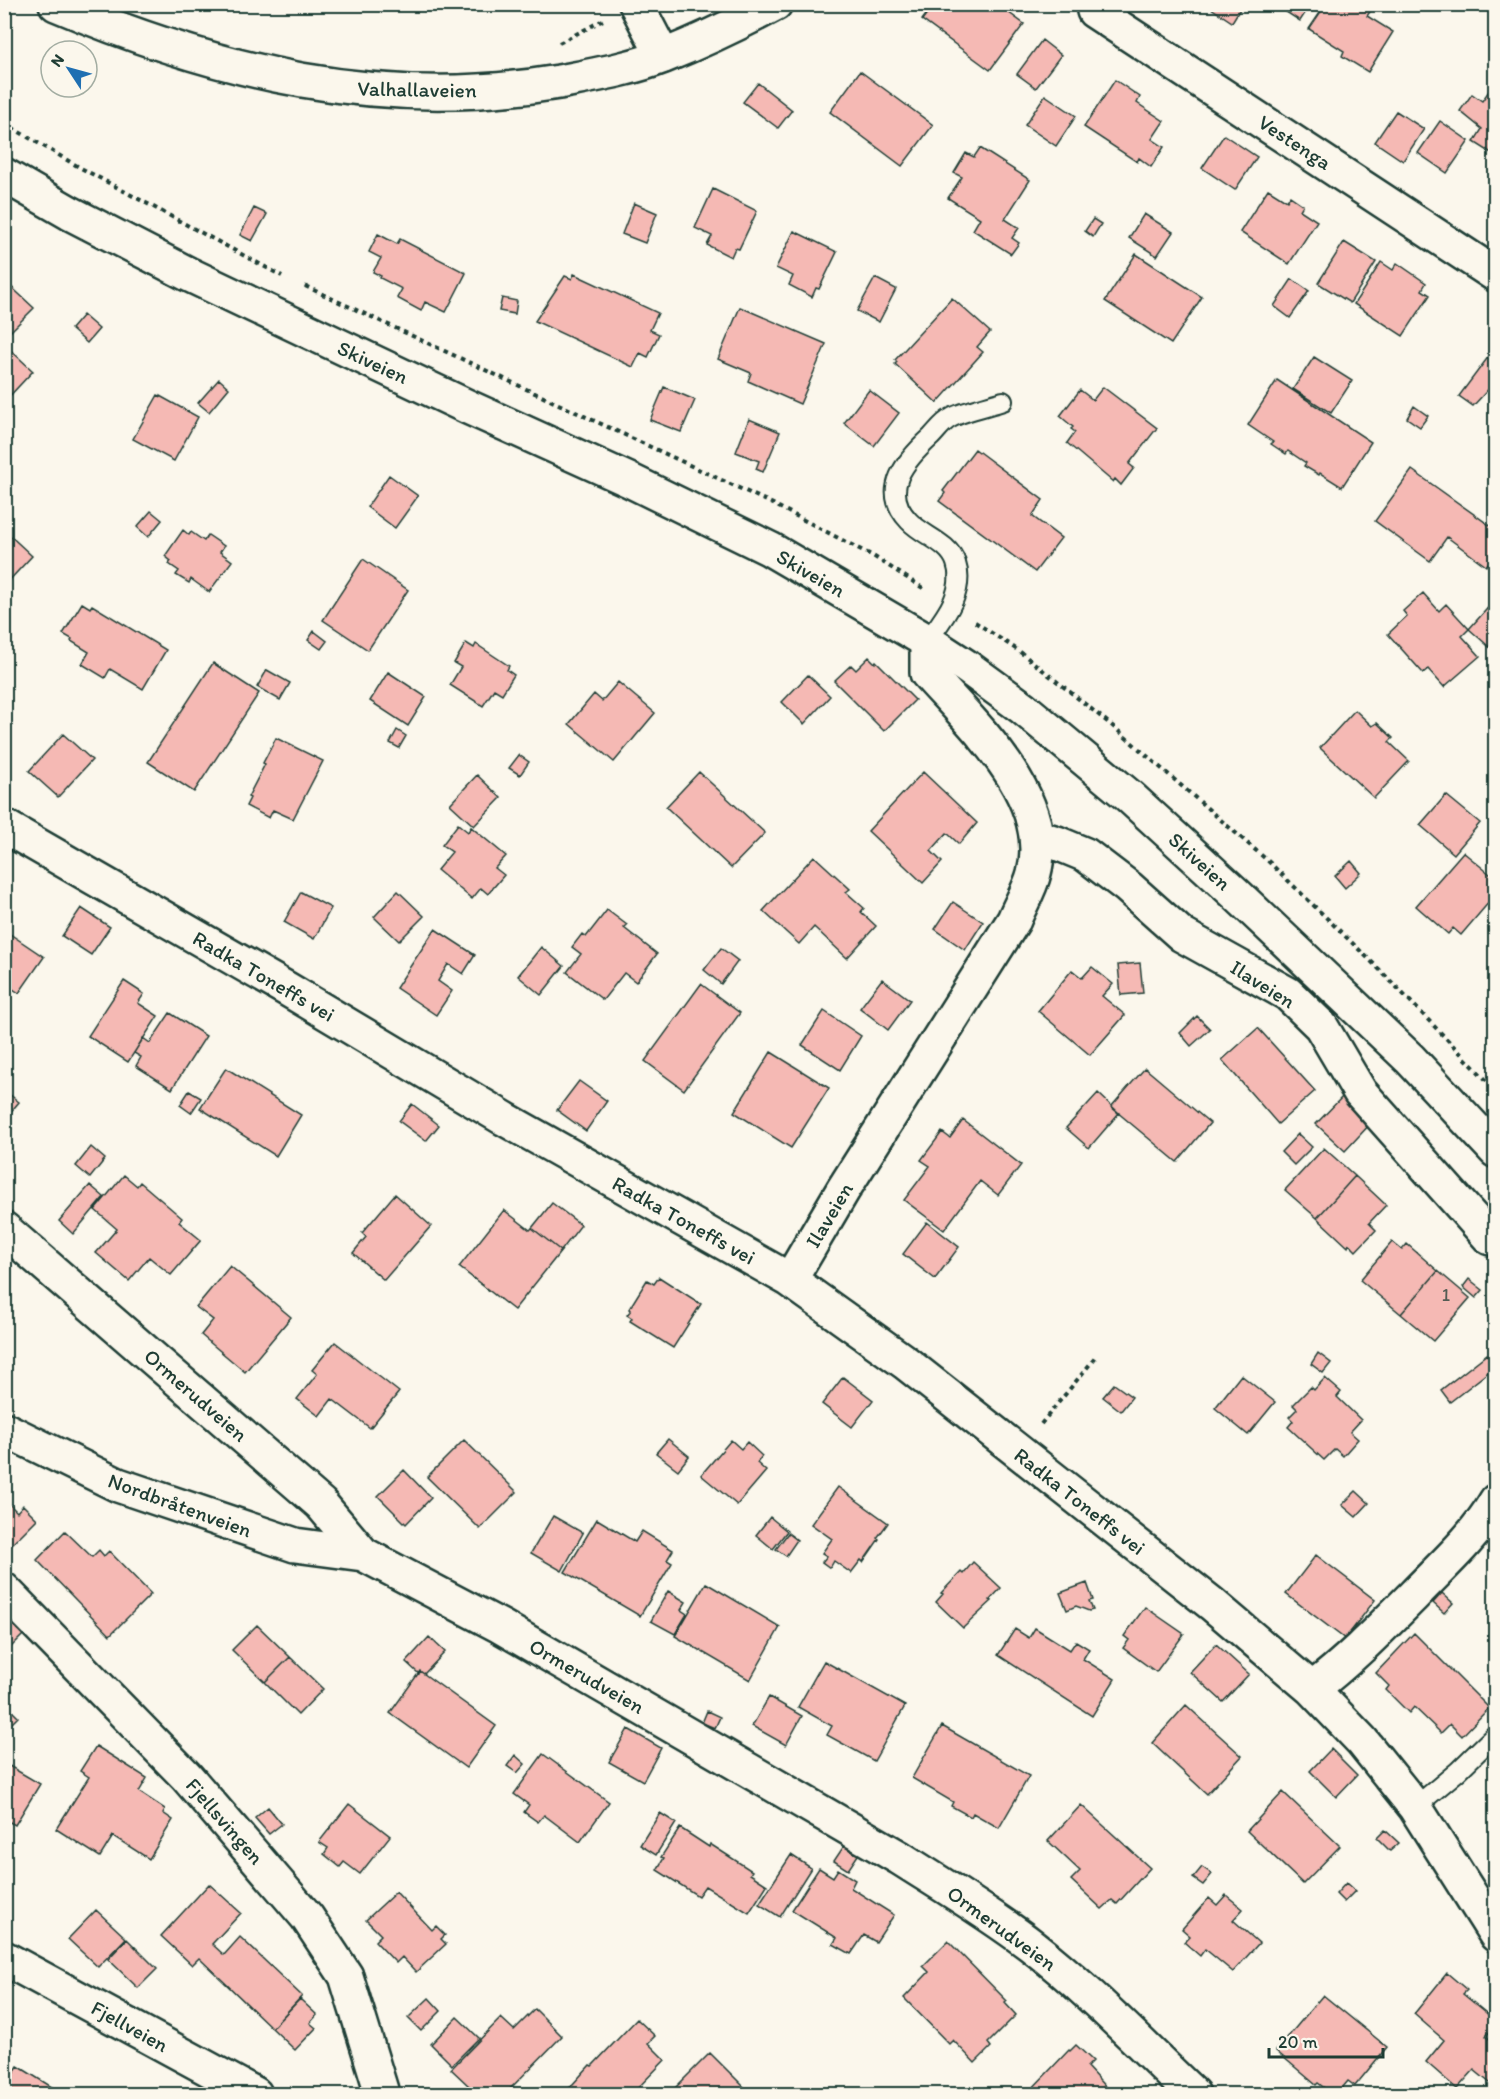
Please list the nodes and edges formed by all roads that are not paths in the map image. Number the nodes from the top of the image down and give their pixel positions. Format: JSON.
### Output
{"nodes":[{"id":1,"x":56,"y":4,"type":"edge"},
{"id":2,"x":775,"y":4,"type":"edge"},
{"id":3,"x":624,"y":10,"type":"edge"},
{"id":4,"x":1094,"y":11,"type":"dead end"},
{"id":5,"x":663,"y":56,"type":"junction"},
{"id":6,"x":4,"y":175,"type":"edge"},
{"id":7,"x":1496,"y":275,"type":"edge"},
{"id":8,"x":1003,"y":401,"type":"dead end"},
{"id":9,"x":927,"y":641,"type":"junction"},
{"id":10,"x":4,"y":826,"type":"edge"},
{"id":11,"x":1038,"y":837,"type":"junction"},
{"id":12,"x":1496,"y":1150,"type":"edge"},
{"id":13,"x":4,"y":1229,"type":"edge"},
{"id":14,"x":1490,"y":1238,"type":"dead end"},
{"id":15,"x":790,"y":1280,"type":"junction"},
{"id":16,"x":4,"y":1429,"type":"edge"},
{"id":17,"x":1496,"y":1502,"type":"edge"},
{"id":18,"x":363,"y":1554,"type":"junction"},
{"id":19,"x":4,"y":1590,"type":"edge"},
{"id":20,"x":1312,"y":1689,"type":"junction"},
{"id":21,"x":1496,"y":1734,"type":"edge"},
{"id":22,"x":1414,"y":1807,"type":"junction"},
{"id":23,"x":1496,"y":1935,"type":"edge"},
{"id":24,"x":4,"y":1958,"type":"edge"},
{"id":25,"x":255,"y":2094,"type":"edge"},
{"id":26,"x":380,"y":2094,"type":"edge"},
{"id":27,"x":1193,"y":2094,"type":"edge"}],
"edges":[{"from":1,"to":5,"type":"street","name":"Valhallaveien"},
{"from":2,"to":5,"type":"street","name":"Valhallaveien"},
{"from":3,"to":5,"type":"street"},
{"from":4,"to":7,"type":"street","name":"Vestenga"},
{"from":6,"to":9,"type":"street","name":"Skiveien"},
{"from":8,"to":9,"type":"lane"},
{"from":9,"to":11,"type":"street","name":"Ilaveien"},
{"from":9,"to":12,"type":"street","name":"Skiveien"},
{"from":10,"to":15,"type":"street","name":"Radka Toneffs vei"},
{"from":11,"to":14,"type":"street","name":"Ilaveien"},
{"from":11,"to":15,"type":"street","name":"Ilaveien"},
{"from":13,"to":18,"type":"street","name":"Ormerudveien"},
{"from":15,"to":20,"type":"street","name":"Radka Toneffs vei"},
{"from":16,"to":18,"type":"street","name":"Nordbråtenveien"},
{"from":17,"to":20,"type":"street"},
{"from":18,"to":27,"type":"street","name":"Ormerudveien"},
{"from":19,"to":26,"type":"street","name":"Fjellsvingen"},
{"from":20,"to":22,"type":"street","name":"Radka Toneffs vei"},
{"from":21,"to":22,"type":"lane"},
{"from":22,"to":23,"type":"street","name":"Radka Toneffs vei"},
{"from":24,"to":25,"type":"street","name":"Fjellveien"}]}
